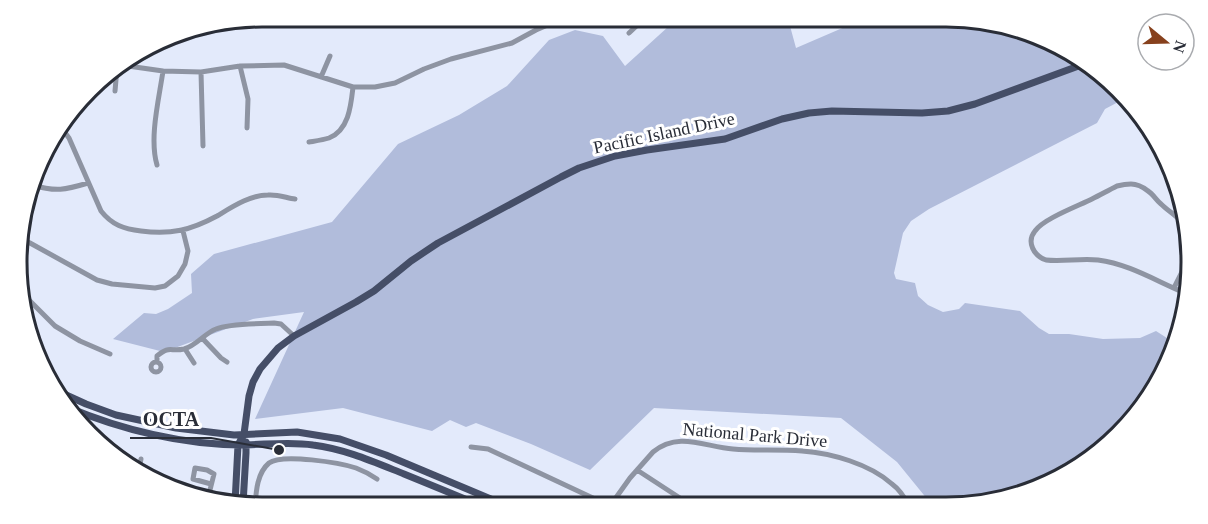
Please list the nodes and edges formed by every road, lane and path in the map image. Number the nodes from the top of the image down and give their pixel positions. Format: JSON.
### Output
{"nodes":[{"id":1,"x":543,"y":27,"type":"edge"},
{"id":2,"x":635,"y":27,"type":"edge"},
{"id":3,"x":629,"y":33,"type":"dead end"},
{"id":4,"x":330,"y":56,"type":"dead end"},
{"id":5,"x":132,"y":66,"type":"edge"},
{"id":6,"x":240,"y":66,"type":"junction"},
{"id":7,"x":1077,"y":67,"type":"edge"},
{"id":8,"x":163,"y":70,"type":"junction"},
{"id":9,"x":201,"y":72,"type":"junction"},
{"id":10,"x":321,"y":77,"type":"junction"},
{"id":11,"x":116,"y":78,"type":"edge"},
{"id":12,"x":353,"y":87,"type":"junction"},
{"id":13,"x":115,"y":91,"type":"dead end"},
{"id":14,"x":247,"y":128,"type":"dead end"},
{"id":15,"x":65,"y":133,"type":"edge"},
{"id":16,"x":309,"y":142,"type":"dead end"},
{"id":17,"x":203,"y":146,"type":"dead end"},
{"id":18,"x":157,"y":165,"type":"dead end"},
{"id":19,"x":88,"y":183,"type":"junction"},
{"id":20,"x":39,"y":187,"type":"edge"},
{"id":21,"x":295,"y":199,"type":"dead end"},
{"id":22,"x":1176,"y":216,"type":"edge"},
{"id":23,"x":183,"y":231,"type":"junction"},
{"id":24,"x":28,"y":242,"type":"edge"},
{"id":25,"x":1180,"y":275,"type":"edge"},
{"id":26,"x":1174,"y":288,"type":"junction"},
{"id":27,"x":1179,"y":290,"type":"edge"},
{"id":28,"x":31,"y":302,"type":"edge"},
{"id":29,"x":294,"y":336,"type":"junction"},
{"id":30,"x":203,"y":339,"type":"junction"},
{"id":31,"x":185,"y":349,"type":"junction"},
{"id":32,"x":110,"y":354,"type":"dead end"},
{"id":33,"x":157,"y":362,"type":"dead end"},
{"id":34,"x":227,"y":362,"type":"dead end"},
{"id":35,"x":194,"y":363,"type":"dead end"},
{"id":36,"x":70,"y":396,"type":"edge"},
{"id":37,"x":82,"y":412,"type":"edge"},
{"id":38,"x":244,"y":434,"type":"junction"},
{"id":39,"x":242,"y":445,"type":"junction"},
{"id":40,"x":471,"y":447,"type":"dead end"},
{"id":41,"x":141,"y":459,"type":"dead end"},
{"id":42,"x":140,"y":463,"type":"edge"},
{"id":43,"x":637,"y":470,"type":"junction"},
{"id":44,"x":377,"y":479,"type":"dead end"},
{"id":45,"x":212,"y":484,"type":"dead end"},
{"id":46,"x":210,"y":491,"type":"edge"},
{"id":47,"x":236,"y":495,"type":"edge"},
{"id":48,"x":243,"y":496,"type":"edge"},
{"id":49,"x":256,"y":497,"type":"edge"},
{"id":50,"x":460,"y":497,"type":"edge"},
{"id":51,"x":486,"y":497,"type":"edge"},
{"id":52,"x":591,"y":497,"type":"edge"},
{"id":53,"x":616,"y":497,"type":"edge"},
{"id":54,"x":674,"y":497,"type":"edge"},
{"id":55,"x":902,"y":497,"type":"edge"}],
"edges":[{"from":1,"to":12,"type":"street"},
{"from":2,"to":3,"type":"street"},
{"from":4,"to":10,"type":"street"},
{"from":5,"to":8,"type":"street"},
{"from":6,"to":9,"type":"street"},
{"from":6,"to":10,"type":"street"},
{"from":6,"to":14,"type":"street"},
{"from":7,"to":29,"type":"main road","name":"Pacific Island Drive"},
{"from":8,"to":9,"type":"street"},
{"from":8,"to":18,"type":"street"},
{"from":9,"to":17,"type":"street"},
{"from":10,"to":12,"type":"street"},
{"from":11,"to":13,"type":"street"},
{"from":12,"to":16,"type":"street"},
{"from":15,"to":19,"type":"street"},
{"from":19,"to":20,"type":"street"},
{"from":19,"to":23,"type":"street"},
{"from":21,"to":23,"type":"street"},
{"from":22,"to":26,"type":"street"},
{"from":23,"to":24,"type":"street"},
{"from":25,"to":26,"type":"street"},
{"from":26,"to":27,"type":"street"},
{"from":28,"to":32,"type":"street"},
{"from":29,"to":30,"type":"street"},
{"from":29,"to":38,"type":"main road","name":"Pacific Island Drive"},
{"from":30,"to":31,"type":"street"},
{"from":30,"to":34,"type":"street"},
{"from":31,"to":33,"type":"street"},
{"from":31,"to":35,"type":"street"},
{"from":36,"to":38,"type":"main road"},
{"from":37,"to":39,"type":"main road"},
{"from":38,"to":39,"type":"main road","name":"Pacific Island Drive"},
{"from":38,"to":51,"type":"main road"},
{"from":39,"to":47,"type":"main road"},
{"from":39,"to":48,"type":"main road"},
{"from":39,"to":50,"type":"main road"},
{"from":40,"to":52,"type":"street"},
{"from":41,"to":42,"type":"street"},
{"from":43,"to":53,"type":"street","name":"National Park Drive"},
{"from":43,"to":54,"type":"street"},
{"from":43,"to":55,"type":"street","name":"National Park Drive"},
{"from":44,"to":49,"type":"street"},
{"from":45,"to":46,"type":"street"}]}
